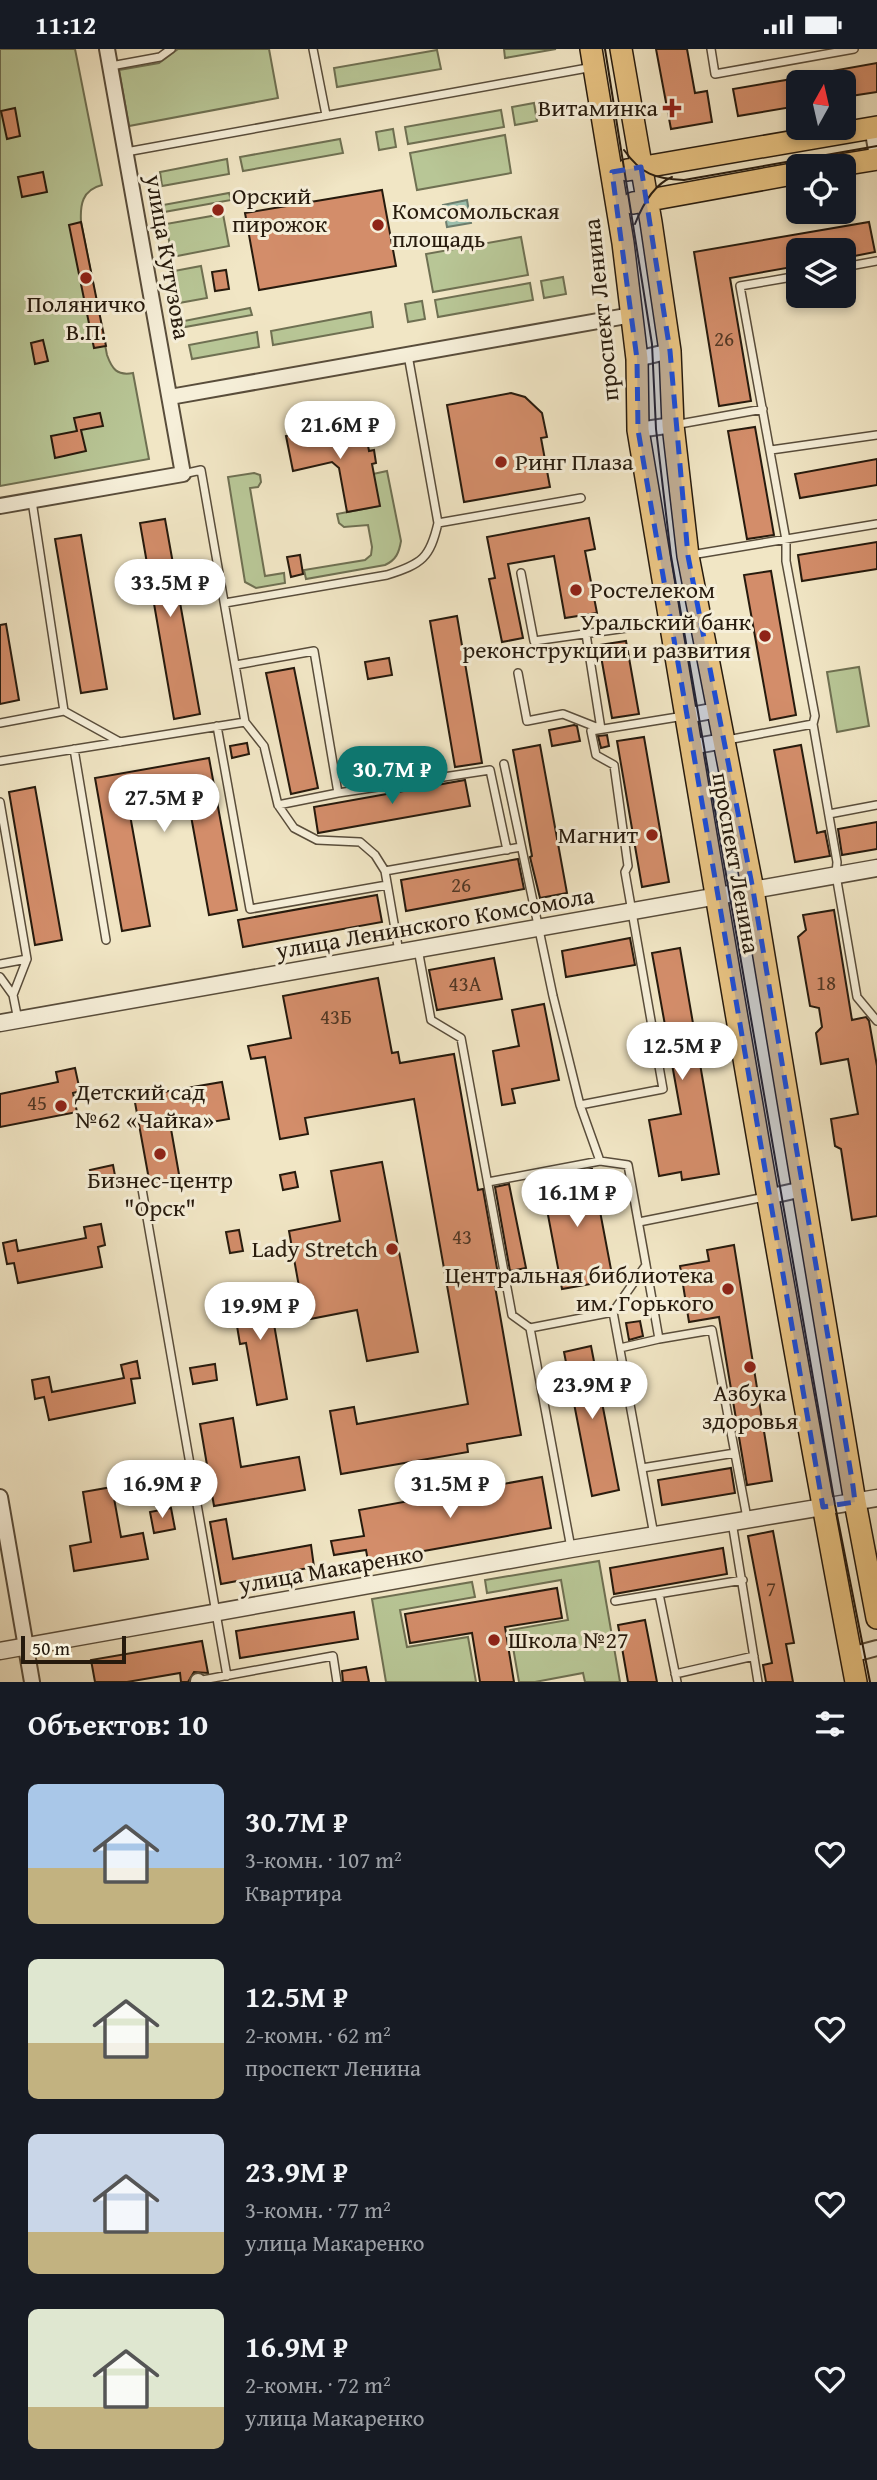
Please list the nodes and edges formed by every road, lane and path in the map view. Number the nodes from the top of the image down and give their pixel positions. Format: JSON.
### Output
{"nodes":[{"id":1,"x":107,"y":49,"type":"edge"},
{"id":2,"x":171,"y":49,"type":"edge"},
{"id":3,"x":313,"y":49,"type":"edge"},
{"id":4,"x":621,"y":49,"type":"edge"},
{"id":5,"x":711,"y":49,"type":"edge"},
{"id":6,"x":854,"y":49,"type":"edge"},
{"id":7,"x":593,"y":58,"type":"edge"},
{"id":8,"x":110,"y":66,"type":"junction"},
{"id":9,"x":326,"y":115,"type":"junction"},
{"id":10,"x":875,"y":127,"type":"edge"},
{"id":11,"x":126,"y":152,"type":"junction"},
{"id":12,"x":877,"y":157,"type":"edge"},
{"id":13,"x":856,"y":162,"type":"edge"},
{"id":14,"x":642,"y":167,"type":"junction"},
{"id":15,"x":612,"y":172,"type":"junction"},
{"id":16,"x":786,"y":175,"type":"edge"},
{"id":17,"x":647,"y":200,"type":"junction"},
{"id":18,"x":617,"y":206,"type":"junction"},
{"id":19,"x":877,"y":261,"type":"edge"},
{"id":20,"x":856,"y":265,"type":"edge"},
{"id":21,"x":786,"y":278,"type":"edge"},
{"id":22,"x":632,"y":315,"type":"junction"},
{"id":23,"x":670,"y":351,"type":"junction"},
{"id":24,"x":408,"y":355,"type":"junction"},
{"id":25,"x":637,"y":359,"type":"junction"},
{"id":26,"x":170,"y":397,"type":"junction"},
{"id":27,"x":763,"y":409,"type":"junction"},
{"id":28,"x":673,"y":425,"type":"junction"},
{"id":29,"x":638,"y":429,"type":"junction"},
{"id":30,"x":877,"y":435,"type":"edge"},
{"id":31,"x":771,"y":450,"type":"junction"},
{"id":32,"x":183,"y":474,"type":"junction"},
{"id":33,"x":581,"y":498,"type":"dead end"},
{"id":34,"x":32,"y":500,"type":"junction"},
{"id":35,"x":0,"y":506,"type":"edge"},
{"id":36,"x":438,"y":523,"type":"junction"},
{"id":37,"x":877,"y":524,"type":"edge"},
{"id":38,"x":786,"y":540,"type":"junction"},
{"id":39,"x":688,"y":556,"type":"junction"},
{"id":40,"x":659,"y":559,"type":"junction"},
{"id":41,"x":521,"y":573,"type":"dead end"},
{"id":42,"x":225,"y":603,"type":"junction"},
{"id":43,"x":685,"y":619,"type":"junction"},
{"id":44,"x":586,"y":635,"type":"junction"},
{"id":45,"x":236,"y":665,"type":"junction"},
{"id":46,"x":518,"y":673,"type":"dead end"},
{"id":47,"x":718,"y":710,"type":"junction"},
{"id":48,"x":64,"y":711,"type":"junction"},
{"id":49,"x":685,"y":716,"type":"junction"},
{"id":50,"x":246,"y":722,"type":"junction"},
{"id":51,"x":0,"y":723,"type":"edge"},
{"id":52,"x":813,"y":724,"type":"junction"},
{"id":53,"x":216,"y":726,"type":"junction"},
{"id":54,"x":601,"y":729,"type":"junction"},
{"id":55,"x":724,"y":741,"type":"junction"},
{"id":56,"x":120,"y":742,"type":"junction"},
{"id":57,"x":690,"y":747,"type":"junction"},
{"id":58,"x":74,"y":749,"type":"junction"},
{"id":59,"x":0,"y":761,"type":"edge"},
{"id":60,"x":504,"y":765,"type":"dead end"},
{"id":61,"x":338,"y":793,"type":"junction"},
{"id":62,"x":0,"y":802,"type":"edge"},
{"id":63,"x":278,"y":805,"type":"junction"},
{"id":64,"x":877,"y":805,"type":"edge"},
{"id":65,"x":829,"y":814,"type":"junction"},
{"id":66,"x":521,"y":847,"type":"junction"},
{"id":67,"x":506,"y":850,"type":"junction"},
{"id":68,"x":877,"y":868,"type":"edge"},
{"id":69,"x":385,"y":871,"type":"junction"},
{"id":70,"x":836,"y":875,"type":"junction"},
{"id":71,"x":387,"y":885,"type":"junction"},
{"id":72,"x":753,"y":890,"type":"junction"},
{"id":73,"x":716,"y":897,"type":"junction"},
{"id":74,"x":631,"y":911,"type":"junction"},
{"id":75,"x":539,"y":928,"type":"junction"},
{"id":76,"x":106,"y":940,"type":"dead end"},
{"id":77,"x":418,"y":949,"type":"junction"},
{"id":78,"x":399,"y":953,"type":"junction"},
{"id":79,"x":27,"y":959,"type":"junction"},
{"id":80,"x":0,"y":964,"type":"edge"},
{"id":81,"x":0,"y":977,"type":"edge"},
{"id":82,"x":13,"y":995,"type":"junction"},
{"id":83,"x":18,"y":1020,"type":"junction"},
{"id":84,"x":877,"y":1021,"type":"edge"},
{"id":85,"x":0,"y":1023,"type":"edge"},
{"id":86,"x":580,"y":1105,"type":"junction"},
{"id":87,"x":600,"y":1161,"type":"junction"},
{"id":88,"x":488,"y":1182,"type":"junction"},
{"id":89,"x":142,"y":1189,"type":"dead end"},
{"id":90,"x":803,"y":1189,"type":"junction"},
{"id":91,"x":768,"y":1197,"type":"junction"},
{"id":92,"x":639,"y":1222,"type":"junction"},
{"id":93,"x":646,"y":1265,"type":"junction"},
{"id":94,"x":613,"y":1312,"type":"junction"},
{"id":95,"x":530,"y":1328,"type":"junction"},
{"id":96,"x":659,"y":1339,"type":"junction"},
{"id":97,"x":620,"y":1348,"type":"junction"},
{"id":98,"x":735,"y":1453,"type":"junction"},
{"id":99,"x":642,"y":1468,"type":"junction"},
{"id":100,"x":0,"y":1497,"type":"edge"},
{"id":101,"x":877,"y":1498,"type":"edge"},
{"id":102,"x":855,"y":1501,"type":"junction"},
{"id":103,"x":823,"y":1507,"type":"junction"},
{"id":104,"x":740,"y":1520,"type":"junction"},
{"id":105,"x":654,"y":1535,"type":"junction"},
{"id":106,"x":571,"y":1549,"type":"junction"},
{"id":107,"x":743,"y":1580,"type":"junction"},
{"id":108,"x":659,"y":1594,"type":"junction"},
{"id":109,"x":615,"y":1601,"type":"dead end"},
{"id":110,"x":217,"y":1612,"type":"junction"},
{"id":111,"x":877,"y":1618,"type":"edge"},
{"id":112,"x":26,"y":1646,"type":"junction"},
{"id":113,"x":877,"y":1648,"type":"edge"},
{"id":114,"x":0,"y":1651,"type":"edge"},
{"id":115,"x":851,"y":1655,"type":"junction"},
{"id":116,"x":754,"y":1656,"type":"junction"},
{"id":117,"x":227,"y":1676,"type":"junction"},
{"id":118,"x":676,"y":1678,"type":"edge"},
{"id":119,"x":32,"y":1682,"type":"edge"},
{"id":120,"x":196,"y":1682,"type":"edge"},
{"id":121,"x":337,"y":1682,"type":"edge"},
{"id":122,"x":758,"y":1682,"type":"edge"},
{"id":123,"x":856,"y":1682,"type":"edge"}],
"edges":[{"from":1,"to":8,"type":"street","name":"улица Кутузова"},
{"from":2,"to":8,"type":"lane"},
{"from":3,"to":9,"type":"lane"},
{"from":4,"to":14,"type":"main road","name":"проспект Ленина"},
{"from":5,"to":6,"type":"lane"},
{"from":7,"to":9,"type":"lane"},
{"from":7,"to":15,"type":"main road","name":"проспект Ленина"},
{"from":8,"to":11,"type":"street","name":"улица Кутузова"},
{"from":9,"to":11,"type":"lane"},
{"from":10,"to":12,"type":"street"},
{"from":10,"to":14,"type":"main road"},
{"from":11,"to":26,"type":"street","name":"улица Кутузова"},
{"from":12,"to":13,"type":"main road"},
{"from":14,"to":15,"type":"main road"},
{"from":14,"to":17,"type":"main road","name":"проспект Ленина"},
{"from":15,"to":18,"type":"main road","name":"проспект Ленина"},
{"from":16,"to":17,"type":"main road"},
{"from":17,"to":18,"type":"main road"},
{"from":17,"to":23,"type":"main road","name":"проспект Ленина"},
{"from":18,"to":22,"type":"main road","name":"проспект Ленина"},
{"from":19,"to":20,"type":"lane"},
{"from":21,"to":27,"type":"lane"},
{"from":22,"to":24,"type":"street"},
{"from":22,"to":25,"type":"main road","name":"проспект Ленина"},
{"from":23,"to":25,"type":"street"},
{"from":23,"to":28,"type":"main road","name":"проспект Ленина"},
{"from":24,"to":26,"type":"street"},
{"from":24,"to":36,"type":"lane"},
{"from":25,"to":29,"type":"main road","name":"проспект Ленина"},
{"from":26,"to":32,"type":"street","name":"улица Кутузова"},
{"from":27,"to":28,"type":"lane"},
{"from":27,"to":31,"type":"lane"},
{"from":28,"to":29,"type":"street"},
{"from":28,"to":39,"type":"main road","name":"проспект Ленина"},
{"from":29,"to":40,"type":"main road","name":"проспект Ленина"},
{"from":30,"to":31,"type":"lane"},
{"from":31,"to":38,"type":"lane"},
{"from":32,"to":34,"type":"street"},
{"from":32,"to":42,"type":"lane"},
{"from":33,"to":36,"type":"lane"},
{"from":34,"to":35,"type":"street"},
{"from":34,"to":48,"type":"lane"},
{"from":36,"to":42,"type":"lane"},
{"from":37,"to":38,"type":"lane"},
{"from":38,"to":39,"type":"lane"},
{"from":38,"to":52,"type":"lane"},
{"from":39,"to":40,"type":"street"},
{"from":39,"to":43,"type":"main road","name":"проспект Ленина"},
{"from":40,"to":43,"type":"main road","name":"проспект Ленина"},
{"from":41,"to":44,"type":"lane"},
{"from":42,"to":45,"type":"lane"},
{"from":43,"to":44,"type":"lane"},
{"from":43,"to":47,"type":"main road","name":"проспект Ленина"},
{"from":43,"to":49,"type":"main road","name":"проспект Ленина"},
{"from":44,"to":54,"type":"lane"},
{"from":45,"to":50,"type":"lane"},
{"from":45,"to":61,"type":"lane"},
{"from":46,"to":54,"type":"lane"},
{"from":47,"to":49,"type":"street"},
{"from":47,"to":55,"type":"main road","name":"проспект Ленина"},
{"from":48,"to":51,"type":"lane"},
{"from":48,"to":56,"type":"lane"},
{"from":49,"to":54,"type":"lane"},
{"from":49,"to":57,"type":"main road","name":"проспект Ленина"},
{"from":50,"to":53,"type":"lane"},
{"from":50,"to":63,"type":"lane"},
{"from":52,"to":55,"type":"lane"},
{"from":52,"to":65,"type":"lane"},
{"from":53,"to":56,"type":"lane"},
{"from":53,"to":71,"type":"lane"},
{"from":54,"to":74,"type":"lane"},
{"from":55,"to":57,"type":"street"},
{"from":55,"to":72,"type":"main road","name":"проспект Ленина"},
{"from":56,"to":58,"type":"lane"},
{"from":57,"to":73,"type":"main road","name":"проспект Ленина"},
{"from":58,"to":59,"type":"lane"},
{"from":58,"to":76,"type":"lane"},
{"from":60,"to":66,"type":"lane"},
{"from":61,"to":63,"type":"lane"},
{"from":61,"to":67,"type":"lane"},
{"from":62,"to":79,"type":"lane"},
{"from":63,"to":69,"type":"lane"},
{"from":64,"to":65,"type":"lane"},
{"from":65,"to":70,"type":"lane"},
{"from":66,"to":67,"type":"lane"},
{"from":66,"to":75,"type":"lane"},
{"from":67,"to":69,"type":"lane"},
{"from":68,"to":70,"type":"street","name":"улица Ленинского Комсомола"},
{"from":69,"to":71,"type":"lane"},
{"from":70,"to":72,"type":"street","name":"улица Ленинского Комсомола"},
{"from":70,"to":84,"type":"lane"},
{"from":71,"to":78,"type":"lane"},
{"from":72,"to":73,"type":"street","name":"улица Ленинского Комсомола"},
{"from":72,"to":90,"type":"main road","name":"проспект Ленина"},
{"from":73,"to":74,"type":"street","name":"улица Ленинского Комсомола"},
{"from":73,"to":91,"type":"main road","name":"проспект Ленина"},
{"from":74,"to":75,"type":"street","name":"улица Ленинского Комсомола"},
{"from":74,"to":86,"type":"lane"},
{"from":75,"to":77,"type":"street","name":"улица Ленинского Комсомола"},
{"from":75,"to":86,"type":"lane"},
{"from":77,"to":78,"type":"street","name":"улица Ленинского Комсомола"},
{"from":77,"to":88,"type":"lane"},
{"from":78,"to":83,"type":"street","name":"улица Ленинского Комсомола"},
{"from":79,"to":80,"type":"lane"},
{"from":79,"to":82,"type":"lane"},
{"from":81,"to":82,"type":"lane"},
{"from":82,"to":83,"type":"lane"},
{"from":83,"to":85,"type":"street","name":"улица Ленинского Комсомола"},
{"from":86,"to":87,"type":"lane"},
{"from":87,"to":88,"type":"lane"},
{"from":87,"to":92,"type":"lane"},
{"from":88,"to":95,"type":"lane"},
{"from":89,"to":110,"type":"lane"},
{"from":90,"to":91,"type":"street"},
{"from":90,"to":102,"type":"main road","name":"проспект Ленина"},
{"from":91,"to":92,"type":"lane"},
{"from":91,"to":103,"type":"main road","name":"проспект Ленина"},
{"from":92,"to":93,"type":"lane"},
{"from":93,"to":94,"type":"lane"},
{"from":93,"to":96,"type":"lane"},
{"from":94,"to":95,"type":"lane"},
{"from":94,"to":97,"type":"lane"},
{"from":95,"to":106,"type":"lane"},
{"from":96,"to":97,"type":"lane"},
{"from":96,"to":98,"type":"lane"},
{"from":97,"to":99,"type":"lane"},
{"from":98,"to":99,"type":"lane"},
{"from":98,"to":104,"type":"lane"},
{"from":99,"to":105,"type":"lane"},
{"from":100,"to":112,"type":"street"},
{"from":101,"to":102,"type":"street","name":"улица Макаренко"},
{"from":102,"to":103,"type":"street","name":"улица Макаренко"},
{"from":102,"to":111,"type":"main road","name":"проспект Ленина"},
{"from":103,"to":104,"type":"street","name":"улица Макаренко"},
{"from":103,"to":115,"type":"main road","name":"проспект Ленина"},
{"from":104,"to":105,"type":"street","name":"улица Макаренко"},
{"from":104,"to":107,"type":"lane"},
{"from":105,"to":106,"type":"street","name":"улица Макаренко"},
{"from":106,"to":110,"type":"street","name":"улица Макаренко"},
{"from":107,"to":108,"type":"lane"},
{"from":107,"to":116,"type":"lane"},
{"from":108,"to":109,"type":"lane"},
{"from":108,"to":118,"type":"lane"},
{"from":110,"to":112,"type":"street","name":"улица Макаренко"},
{"from":110,"to":117,"type":"lane"},
{"from":112,"to":114,"type":"street","name":"улица Макаренко"},
{"from":112,"to":119,"type":"street"},
{"from":113,"to":115,"type":"street"},
{"from":115,"to":123,"type":"main road","name":"проспект Ленина"},
{"from":116,"to":118,"type":"lane"},
{"from":116,"to":122,"type":"lane"},
{"from":117,"to":120,"type":"lane"},
{"from":117,"to":121,"type":"lane"}]}
